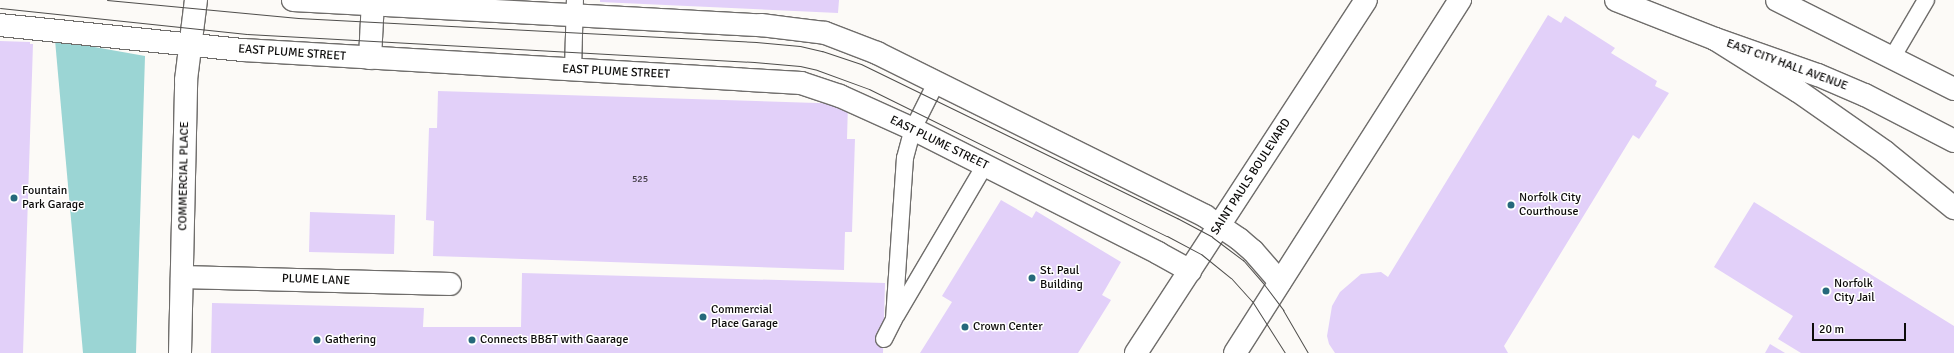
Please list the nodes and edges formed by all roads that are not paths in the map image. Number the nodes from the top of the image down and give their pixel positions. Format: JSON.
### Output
{"nodes":[{"id":1,"x":196,"y":0,"type":"edge"},
{"id":2,"x":293,"y":0,"type":"edge"},
{"id":3,"x":1366,"y":0,"type":"edge"},
{"id":4,"x":1460,"y":0,"type":"edge"},
{"id":5,"x":1616,"y":0,"type":"edge"},
{"id":6,"x":1777,"y":0,"type":"edge"},
{"id":7,"x":1926,"y":0,"type":"edge"},
{"id":8,"x":373,"y":2,"type":"edge"},
{"id":9,"x":575,"y":8,"type":"edge"},
{"id":10,"x":0,"y":25,"type":"edge"},
{"id":11,"x":1716,"y":39,"type":"junction"},
{"id":12,"x":189,"y":46,"type":"junction"},
{"id":13,"x":370,"y":58,"type":"junction"},
{"id":14,"x":1892,"y":58,"type":"junction"},
{"id":15,"x":573,"y":70,"type":"junction"},
{"id":16,"x":936,"y":83,"type":"junction"},
{"id":17,"x":1954,"y":89,"type":"edge"},
{"id":18,"x":913,"y":129,"type":"junction"},
{"id":19,"x":1954,"y":141,"type":"edge"},
{"id":20,"x":985,"y":165,"type":"junction"},
{"id":21,"x":1954,"y":208,"type":"edge"},
{"id":22,"x":1220,"y":226,"type":"junction"},
{"id":23,"x":1190,"y":271,"type":"junction"},
{"id":24,"x":182,"y":277,"type":"junction"},
{"id":25,"x":1280,"y":282,"type":"junction"},
{"id":26,"x":450,"y":284,"type":"dead end"},
{"id":27,"x":894,"y":319,"type":"junction"},
{"id":28,"x":884,"y":339,"type":"dead end"},
{"id":29,"x":180,"y":353,"type":"edge"},
{"id":30,"x":1136,"y":353,"type":"edge"},
{"id":31,"x":1235,"y":353,"type":"edge"}],
"edges":[{"from":1,"to":12,"type":"main road","name":"COMMERCIAL PLACE"},
{"from":2,"to":8,"type":"main road"},
{"from":3,"to":22,"type":"main road","name":"SAINT PAULS BOULEVARD"},
{"from":4,"to":25,"type":"main road"},
{"from":5,"to":11,"type":"main road","name":"EAST CITY HALL AVENUE"},
{"from":6,"to":14,"type":"main road"},
{"from":7,"to":14,"type":"lane"},
{"from":8,"to":9,"type":"main road"},
{"from":8,"to":13,"type":"main road"},
{"from":9,"to":15,"type":"lane"},
{"from":9,"to":16,"type":"main road"},
{"from":10,"to":12,"type":"main road","name":"EAST PLUME STREET"},
{"from":11,"to":19,"type":"main road","name":"EAST CITY HALL AVENUE"},
{"from":11,"to":21,"type":"main road"},
{"from":12,"to":13,"type":"main road","name":"EAST PLUME STREET"},
{"from":12,"to":24,"type":"main road","name":"COMMERCIAL PLACE"},
{"from":13,"to":15,"type":"main road","name":"EAST PLUME STREET"},
{"from":14,"to":17,"type":"main road"},
{"from":15,"to":18,"type":"main road","name":"EAST PLUME STREET"},
{"from":16,"to":18,"type":"lane"},
{"from":16,"to":22,"type":"main road"},
{"from":18,"to":20,"type":"main road","name":"EAST PLUME STREET"},
{"from":18,"to":27,"type":"lane"},
{"from":20,"to":23,"type":"main road","name":"EAST PLUME STREET"},
{"from":20,"to":27,"type":"lane"},
{"from":22,"to":23,"type":"main road","name":"SAINT PAULS BOULEVARD"},
{"from":22,"to":25,"type":"main road"},
{"from":23,"to":30,"type":"main road","name":"SAINT PAULS BOULEVARD"},
{"from":24,"to":26,"type":"main road","name":"PLUME LANE"},
{"from":24,"to":29,"type":"main road","name":"COMMERCIAL PLACE"},
{"from":25,"to":31,"type":"main road"},
{"from":27,"to":28,"type":"lane"}]}
